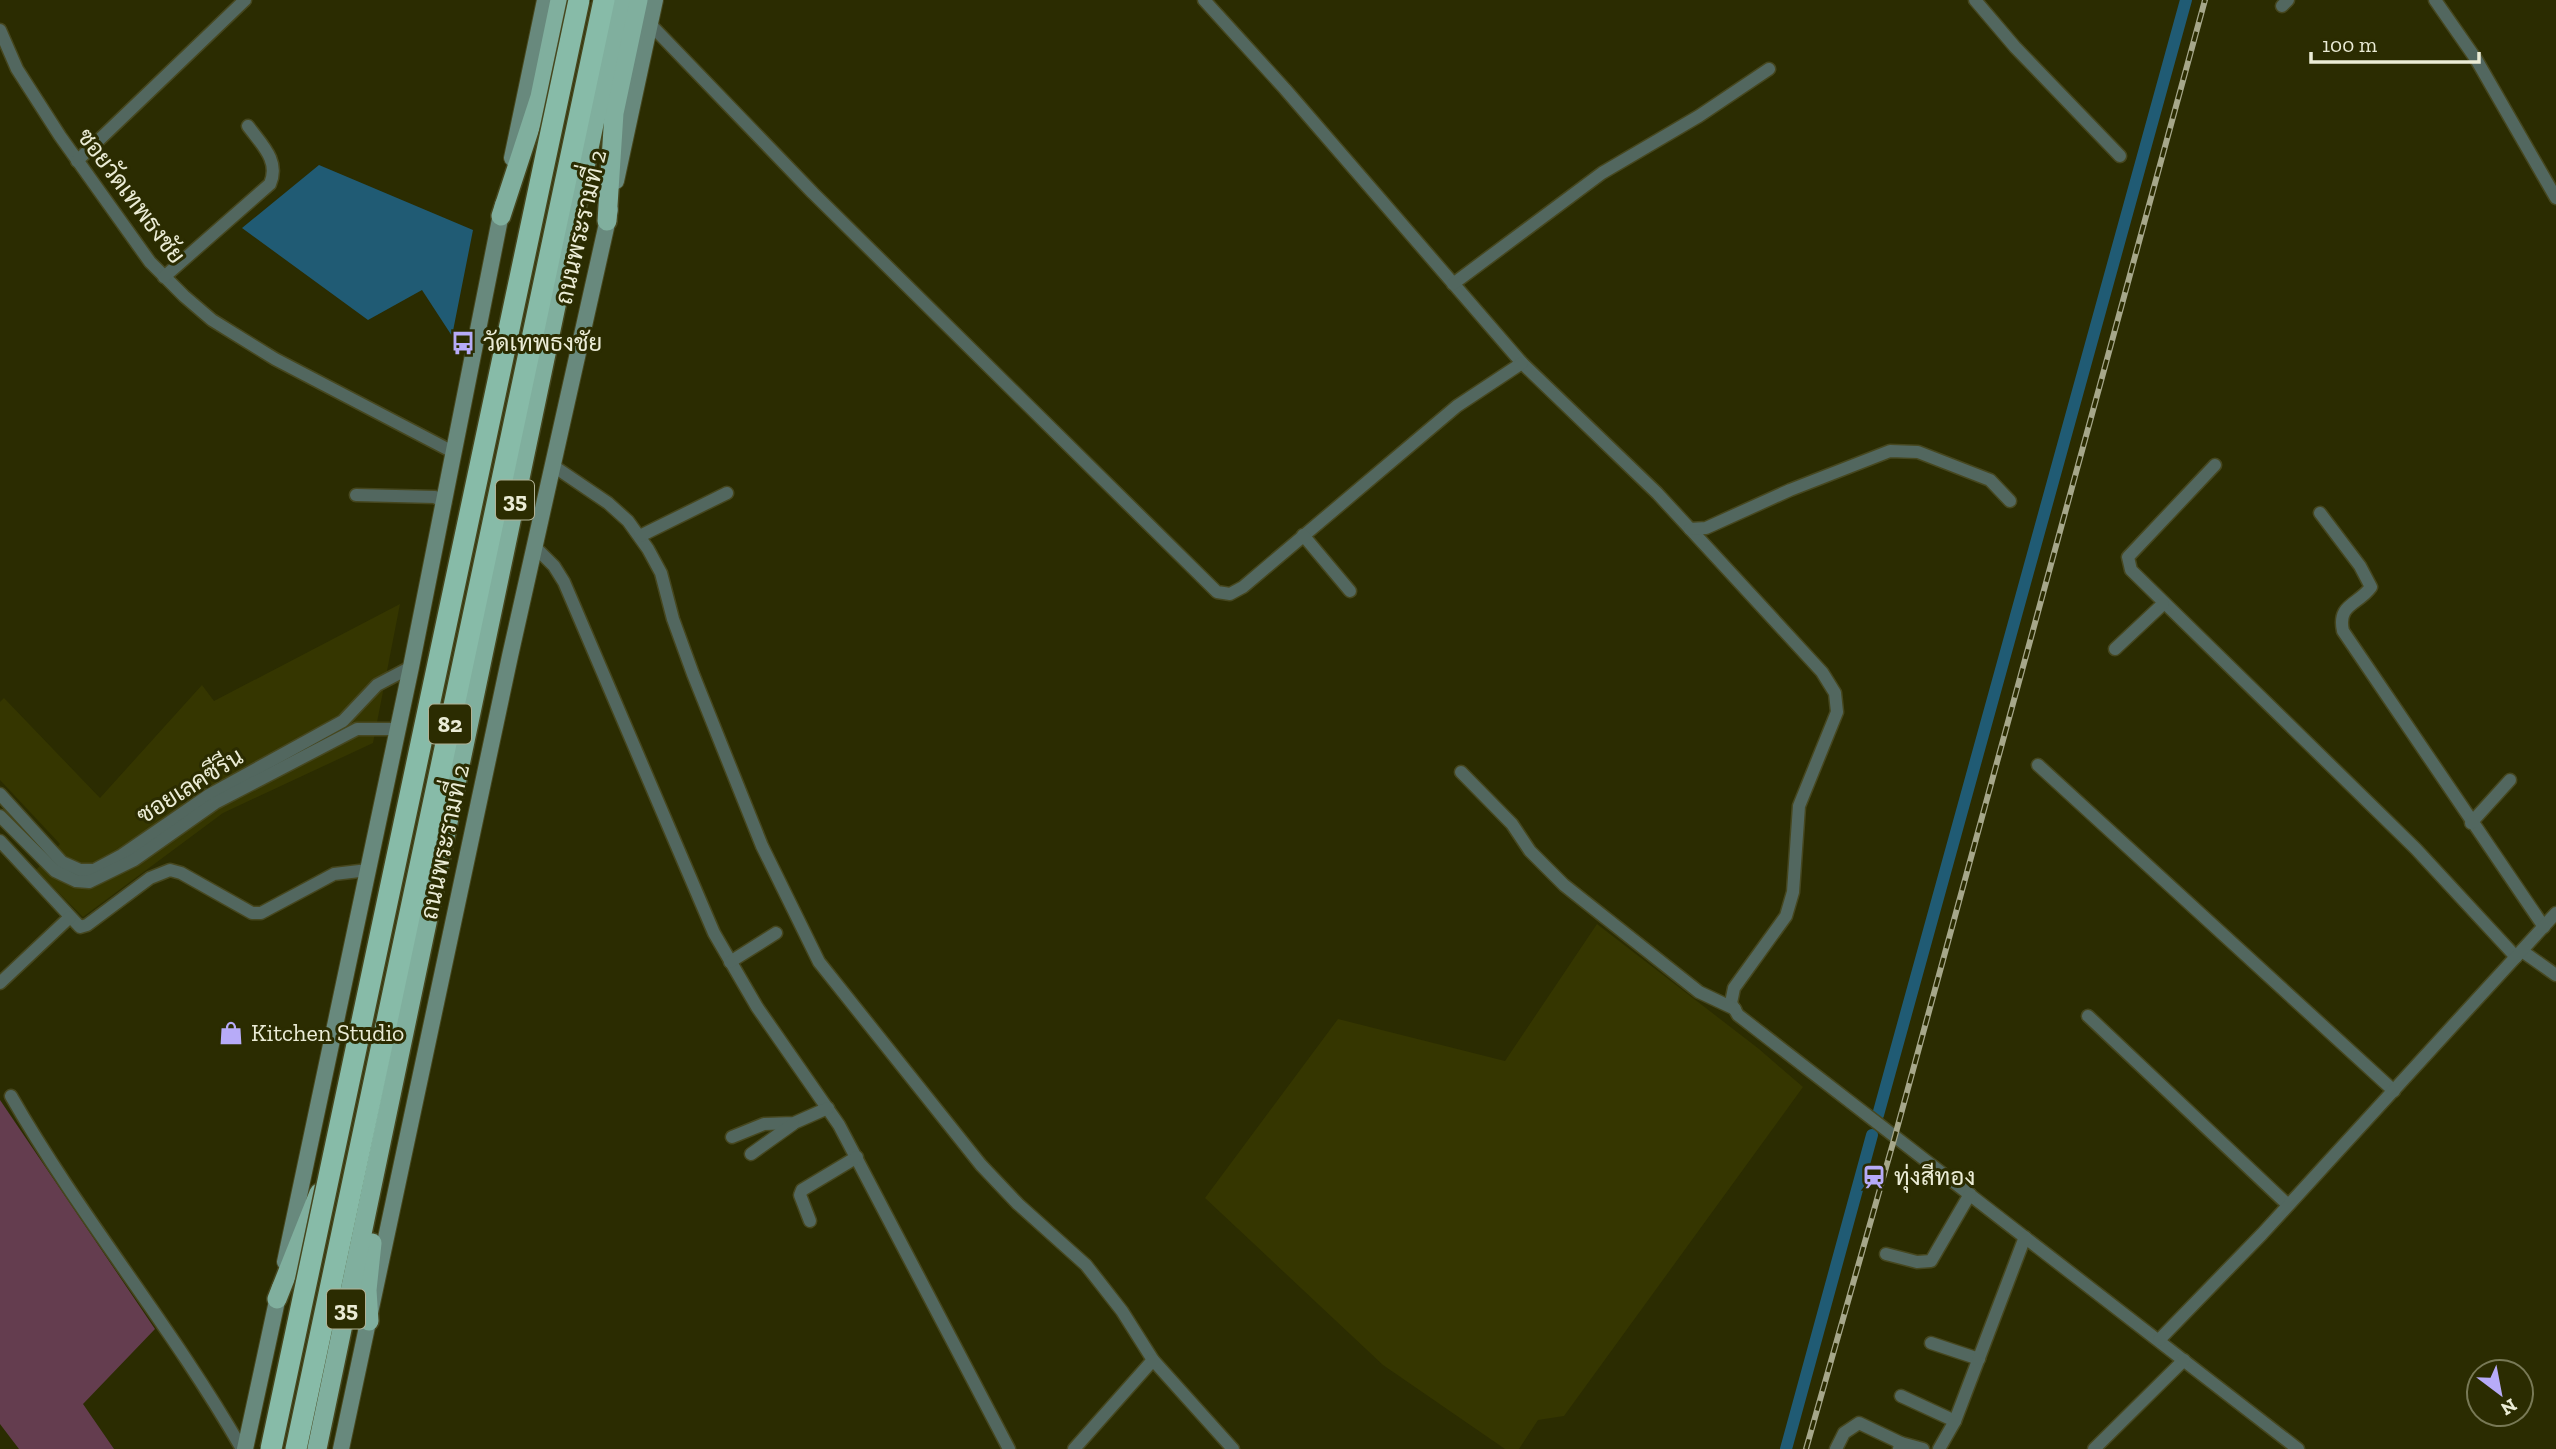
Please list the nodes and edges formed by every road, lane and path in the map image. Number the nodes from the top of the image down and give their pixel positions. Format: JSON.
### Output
{"nodes":[{"id":1,"x":245,"y":0,"type":"edge"},
{"id":2,"x":545,"y":0,"type":"edge"},
{"id":3,"x":560,"y":0,"type":"edge"},
{"id":4,"x":581,"y":0,"type":"edge"},
{"id":5,"x":604,"y":0,"type":"edge"},
{"id":6,"x":620,"y":0,"type":"edge"},
{"id":7,"x":638,"y":0,"type":"edge"},
{"id":8,"x":655,"y":0,"type":"edge"},
{"id":9,"x":1203,"y":0,"type":"edge"},
{"id":10,"x":1975,"y":0,"type":"edge"},
{"id":11,"x":2435,"y":0,"type":"edge"},
{"id":12,"x":650,"y":24,"type":"junction"},
{"id":13,"x":0,"y":30,"type":"edge"},
{"id":14,"x":1769,"y":69,"type":"dead end"},
{"id":15,"x":540,"y":97,"type":"junction"},
{"id":16,"x":614,"y":113,"type":"junction"},
{"id":17,"x":248,"y":126,"type":"dead end"},
{"id":18,"x":2120,"y":156,"type":"dead end"},
{"id":19,"x":77,"y":161,"type":"junction"},
{"id":20,"x":2556,"y":198,"type":"edge"},
{"id":21,"x":539,"y":204,"type":"junction"},
{"id":22,"x":576,"y":212,"type":"junction"},
{"id":23,"x":500,"y":216,"type":"junction"},
{"id":24,"x":607,"y":221,"type":"junction"},
{"id":25,"x":164,"y":277,"type":"junction"},
{"id":26,"x":1453,"y":284,"type":"junction"},
{"id":27,"x":1522,"y":363,"type":"junction"},
{"id":28,"x":453,"y":452,"type":"junction"},
{"id":29,"x":552,"y":465,"type":"junction"},
{"id":30,"x":2215,"y":465,"type":"dead end"},
{"id":31,"x":727,"y":493,"type":"dead end"},
{"id":32,"x":356,"y":495,"type":"dead end"},
{"id":33,"x":2010,"y":501,"type":"dead end"},
{"id":34,"x":445,"y":503,"type":"junction"},
{"id":35,"x":2320,"y":513,"type":"dead end"},
{"id":36,"x":1690,"y":529,"type":"junction"},
{"id":37,"x":1303,"y":535,"type":"junction"},
{"id":38,"x":640,"y":536,"type":"junction"},
{"id":39,"x":535,"y":547,"type":"junction"},
{"id":40,"x":1350,"y":591,"type":"dead end"},
{"id":41,"x":2164,"y":604,"type":"junction"},
{"id":42,"x":2115,"y":649,"type":"dead end"},
{"id":43,"x":411,"y":667,"type":"junction"},
{"id":44,"x":398,"y":729,"type":"junction"},
{"id":45,"x":2038,"y":765,"type":"dead end"},
{"id":46,"x":1461,"y":772,"type":"dead end"},
{"id":47,"x":2510,"y":780,"type":"dead end"},
{"id":48,"x":0,"y":794,"type":"edge"},
{"id":49,"x":212,"y":799,"type":"junction"},
{"id":50,"x":0,"y":816,"type":"edge"},
{"id":51,"x":2471,"y":823,"type":"junction"},
{"id":52,"x":0,"y":841,"type":"edge"},
{"id":53,"x":43,"y":852,"type":"junction"},
{"id":54,"x":368,"y":870,"type":"junction"},
{"id":55,"x":2556,"y":914,"type":"edge"},
{"id":56,"x":70,"y":917,"type":"junction"},
{"id":57,"x":2544,"y":927,"type":"junction"},
{"id":58,"x":776,"y":933,"type":"dead end"},
{"id":59,"x":2519,"y":954,"type":"junction"},
{"id":60,"x":730,"y":962,"type":"junction"},
{"id":61,"x":2556,"y":975,"type":"edge"},
{"id":62,"x":0,"y":984,"type":"edge"},
{"id":63,"x":1735,"y":1009,"type":"junction"},
{"id":64,"x":2088,"y":1016,"type":"dead end"},
{"id":65,"x":2394,"y":1091,"type":"junction"},
{"id":66,"x":11,"y":1096,"type":"dead end"},
{"id":67,"x":828,"y":1108,"type":"junction"},
{"id":68,"x":794,"y":1123,"type":"junction"},
{"id":69,"x":732,"y":1138,"type":"dead end"},
{"id":70,"x":751,"y":1154,"type":"dead end"},
{"id":71,"x":333,"y":1157,"type":"junction"},
{"id":72,"x":857,"y":1157,"type":"junction"},
{"id":73,"x":375,"y":1168,"type":"junction"},
{"id":74,"x":1970,"y":1194,"type":"junction"},
{"id":75,"x":2288,"y":1205,"type":"junction"},
{"id":76,"x":810,"y":1221,"type":"dead end"},
{"id":77,"x":2025,"y":1237,"type":"junction"},
{"id":78,"x":1886,"y":1254,"type":"dead end"},
{"id":79,"x":277,"y":1299,"type":"junction"},
{"id":80,"x":369,"y":1321,"type":"junction"},
{"id":81,"x":2159,"y":1340,"type":"junction"},
{"id":82,"x":1931,"y":1343,"type":"dead end"},
{"id":83,"x":1979,"y":1359,"type":"junction"},
{"id":84,"x":1153,"y":1360,"type":"junction"},
{"id":85,"x":2184,"y":1360,"type":"junction"},
{"id":86,"x":1901,"y":1396,"type":"dead end"},
{"id":87,"x":1955,"y":1421,"type":"junction"},
{"id":88,"x":1900,"y":1446,"type":"edge"},
{"id":89,"x":244,"y":1449,"type":"edge"},
{"id":90,"x":271,"y":1449,"type":"edge"},
{"id":91,"x":296,"y":1449,"type":"edge"},
{"id":92,"x":317,"y":1449,"type":"edge"},
{"id":93,"x":342,"y":1449,"type":"edge"},
{"id":94,"x":1009,"y":1449,"type":"edge"},
{"id":95,"x":1074,"y":1449,"type":"edge"},
{"id":96,"x":1233,"y":1449,"type":"edge"},
{"id":97,"x":1836,"y":1449,"type":"edge"},
{"id":98,"x":1923,"y":1449,"type":"edge"},
{"id":99,"x":1939,"y":1449,"type":"edge"},
{"id":100,"x":2094,"y":1449,"type":"edge"},
{"id":101,"x":2298,"y":1449,"type":"edge"}],
"edges":[{"from":1,"to":19,"type":"street"},
{"from":2,"to":23,"type":"main road"},
{"from":3,"to":15,"type":"highway"},
{"from":4,"to":21,"type":"highway","name":"ถนนพระรามที่ 2","number":"35"},
{"from":4,"to":90,"type":"highway","number":"82","bridge":true},
{"from":5,"to":91,"type":"highway","number":"82"},
{"from":6,"to":22,"type":"highway","name":"ถนนพระรามที่ 2","number":"35"},
{"from":7,"to":16,"type":"highway"},
{"from":8,"to":12,"type":"main road","name":"ถนนพระรามที่ 2","number":"35"},
{"from":9,"to":26,"type":"street"},
{"from":10,"to":18,"type":"street"},
{"from":11,"to":20,"type":"street"},
{"from":12,"to":24,"type":"main road","name":"ถนนพระรามที่ 2","number":"35"},
{"from":12,"to":37,"type":"street"},
{"from":13,"to":19,"type":"street","name":"ซอยวัดเทพธงชัย"},
{"from":14,"to":26,"type":"street"},
{"from":15,"to":21,"type":"highway"},
{"from":15,"to":23,"type":"highway"},
{"from":16,"to":22,"type":"highway"},
{"from":16,"to":24,"type":"highway"},
{"from":17,"to":25,"type":"street"},
{"from":19,"to":25,"type":"street","name":"ซอยวัดเทพธงชัย"},
{"from":21,"to":71,"type":"highway","name":"ถนนพระรามที่ 2","number":"35"},
{"from":22,"to":73,"type":"highway","name":"ถนนพระรามที่ 2","number":"35"},
{"from":23,"to":28,"type":"main road"},
{"from":24,"to":29,"type":"main road","name":"ถนนพระรามที่ 2","number":"35"},
{"from":25,"to":28,"type":"street","name":"ซอยวัดเทพธงชัย"},
{"from":26,"to":27,"type":"street"},
{"from":27,"to":36,"type":"street"},
{"from":27,"to":37,"type":"street"},
{"from":28,"to":34,"type":"main road"},
{"from":29,"to":38,"type":"street"},
{"from":29,"to":39,"type":"main road","name":"ถนนพระรามที่ 2","number":"35"},
{"from":30,"to":41,"type":"street"},
{"from":31,"to":38,"type":"street"},
{"from":32,"to":34,"type":"street"},
{"from":33,"to":36,"type":"street"},
{"from":34,"to":43,"type":"main road"},
{"from":35,"to":51,"type":"street"},
{"from":36,"to":63,"type":"street"},
{"from":37,"to":40,"type":"street"},
{"from":38,"to":84,"type":"street"},
{"from":39,"to":60,"type":"street"},
{"from":39,"to":80,"type":"main road","name":"ถนนพระรามที่ 2","number":"35"},
{"from":41,"to":42,"type":"street"},
{"from":41,"to":59,"type":"street"},
{"from":43,"to":44,"type":"main road"},
{"from":43,"to":49,"type":"street","name":"ซอยเลคซีรีน"},
{"from":44,"to":49,"type":"street","name":"ซอยเลคซีรีน"},
{"from":44,"to":54,"type":"main road"},
{"from":45,"to":65,"type":"street"},
{"from":46,"to":63,"type":"street"},
{"from":47,"to":51,"type":"street"},
{"from":48,"to":53,"type":"street","name":"ซอยเลคซีรีน"},
{"from":49,"to":53,"type":"street","name":"ซอยเลคซีรีน"},
{"from":50,"to":53,"type":"street","name":"ซอยเลคซีรีน"},
{"from":51,"to":57,"type":"street"},
{"from":52,"to":56,"type":"street"},
{"from":54,"to":56,"type":"street"},
{"from":54,"to":79,"type":"main road"},
{"from":55,"to":57,"type":"street"},
{"from":56,"to":62,"type":"street"},
{"from":57,"to":59,"type":"street"},
{"from":58,"to":60,"type":"street"},
{"from":59,"to":61,"type":"street"},
{"from":59,"to":65,"type":"street"},
{"from":60,"to":67,"type":"street"},
{"from":63,"to":74,"type":"street"},
{"from":64,"to":75,"type":"street"},
{"from":65,"to":75,"type":"street"},
{"from":66,"to":89,"type":"street"},
{"from":67,"to":68,"type":"street"},
{"from":67,"to":72,"type":"street"},
{"from":68,"to":69,"type":"street"},
{"from":68,"to":70,"type":"street"},
{"from":71,"to":79,"type":"highway"},
{"from":71,"to":90,"type":"highway","name":"ถนนพระรามที่ 2","number":"35"},
{"from":72,"to":76,"type":"street"},
{"from":72,"to":94,"type":"street"},
{"from":73,"to":80,"type":"highway"},
{"from":73,"to":92,"type":"highway","name":"ถนนพระรามที่ 2","number":"35"},
{"from":74,"to":77,"type":"street"},
{"from":74,"to":78,"type":"street"},
{"from":75,"to":81,"type":"street"},
{"from":77,"to":81,"type":"street"},
{"from":77,"to":83,"type":"street"},
{"from":79,"to":89,"type":"main road"},
{"from":80,"to":93,"type":"main road","name":"ถนนพระรามที่ 2","number":"35"},
{"from":81,"to":85,"type":"street"},
{"from":82,"to":83,"type":"street"},
{"from":83,"to":87,"type":"street"},
{"from":84,"to":95,"type":"street"},
{"from":84,"to":96,"type":"street"},
{"from":85,"to":100,"type":"street"},
{"from":85,"to":101,"type":"street"},
{"from":86,"to":87,"type":"street"},
{"from":87,"to":99,"type":"street"},
{"from":88,"to":97,"type":"street"},
{"from":88,"to":98,"type":"street"}]}
